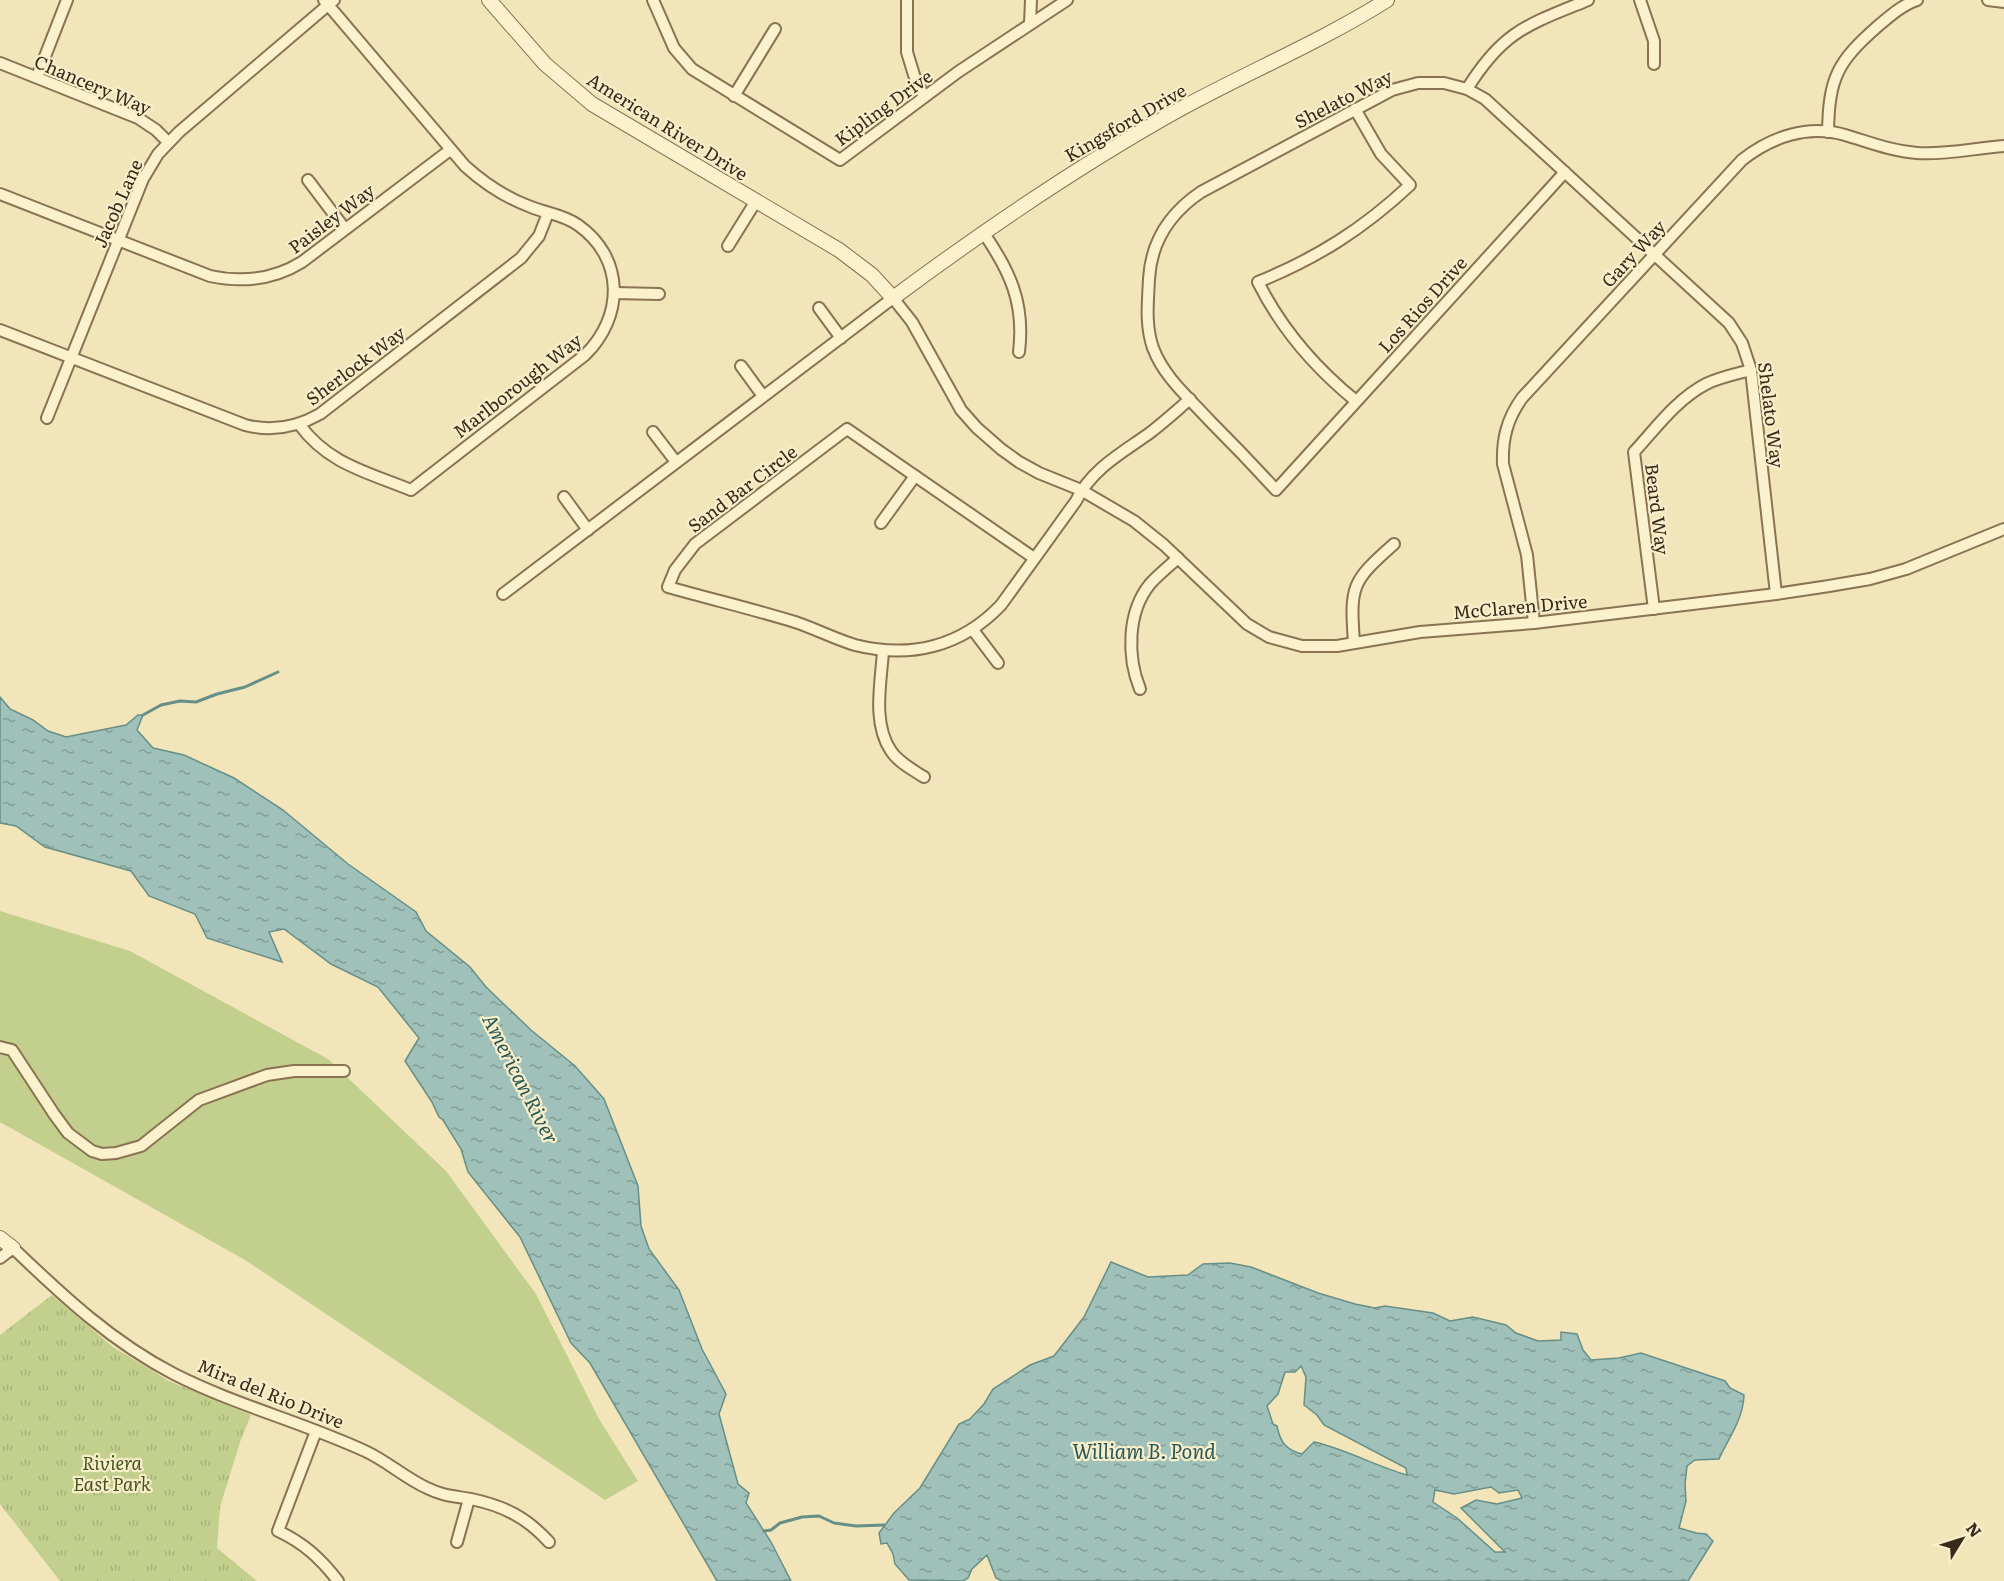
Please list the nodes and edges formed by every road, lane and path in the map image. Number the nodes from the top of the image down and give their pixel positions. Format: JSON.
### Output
{"nodes":[{"id":1,"x":67,"y":0,"type":"edge"},
{"id":2,"x":489,"y":0,"type":"edge"},
{"id":3,"x":653,"y":0,"type":"edge"},
{"id":4,"x":907,"y":0,"type":"edge"},
{"id":5,"x":1030,"y":0,"type":"edge"},
{"id":6,"x":1067,"y":0,"type":"edge"},
{"id":7,"x":1387,"y":0,"type":"edge"},
{"id":8,"x":1588,"y":0,"type":"edge"},
{"id":9,"x":1640,"y":0,"type":"edge"},
{"id":10,"x":1917,"y":0,"type":"edge"},
{"id":11,"x":1988,"y":0,"type":"edge"},
{"id":12,"x":329,"y":2,"type":"edge"},
{"id":13,"x":2004,"y":2,"type":"edge"},
{"id":14,"x":1897,"y":4,"type":"edge"},
{"id":15,"x":1030,"y":24,"type":"junction"},
{"id":16,"x":775,"y":29,"type":"dead end"},
{"id":17,"x":0,"y":63,"type":"edge"},
{"id":18,"x":1654,"y":64,"type":"dead end"},
{"id":19,"x":37,"y":77,"type":"junction"},
{"id":20,"x":1467,"y":89,"type":"junction"},
{"id":21,"x":734,"y":96,"type":"junction"},
{"id":22,"x":924,"y":97,"type":"junction"},
{"id":23,"x":1354,"y":109,"type":"junction"},
{"id":24,"x":1828,"y":132,"type":"junction"},
{"id":25,"x":168,"y":142,"type":"junction"},
{"id":26,"x":2004,"y":146,"type":"edge"},
{"id":27,"x":450,"y":150,"type":"junction"},
{"id":28,"x":1565,"y":172,"type":"junction"},
{"id":29,"x":308,"y":180,"type":"dead end"},
{"id":30,"x":0,"y":194,"type":"edge"},
{"id":31,"x":756,"y":201,"type":"junction"},
{"id":32,"x":548,"y":213,"type":"junction"},
{"id":33,"x":345,"y":229,"type":"junction"},
{"id":34,"x":983,"y":232,"type":"junction"},
{"id":35,"x":118,"y":240,"type":"junction"},
{"id":36,"x":728,"y":246,"type":"dead end"},
{"id":37,"x":1654,"y":254,"type":"junction"},
{"id":38,"x":614,"y":293,"type":"junction"},
{"id":39,"x":659,"y":294,"type":"dead end"},
{"id":40,"x":893,"y":298,"type":"junction"},
{"id":41,"x":819,"y":308,"type":"dead end"},
{"id":42,"x":0,"y":330,"type":"edge"},
{"id":43,"x":841,"y":338,"type":"junction"},
{"id":44,"x":1019,"y":352,"type":"dead end"},
{"id":45,"x":71,"y":358,"type":"junction"},
{"id":46,"x":741,"y":366,"type":"dead end"},
{"id":47,"x":1751,"y":370,"type":"junction"},
{"id":48,"x":763,"y":396,"type":"junction"},
{"id":49,"x":1190,"y":399,"type":"junction"},
{"id":50,"x":1356,"y":401,"type":"junction"},
{"id":51,"x":47,"y":417,"type":"dead end"},
{"id":52,"x":299,"y":424,"type":"junction"},
{"id":53,"x":653,"y":432,"type":"dead end"},
{"id":54,"x":1303,"y":458,"type":"joint"},
{"id":55,"x":676,"y":462,"type":"junction"},
{"id":56,"x":915,"y":476,"type":"junction"},
{"id":57,"x":1081,"y":490,"type":"junction"},
{"id":58,"x":564,"y":498,"type":"dead end"},
{"id":59,"x":881,"y":523,"type":"dead end"},
{"id":60,"x":2004,"y":529,"type":"edge"},
{"id":61,"x":588,"y":530,"type":"junction"},
{"id":62,"x":1394,"y":544,"type":"dead end"},
{"id":63,"x":1034,"y":558,"type":"junction"},
{"id":64,"x":1178,"y":558,"type":"junction"},
{"id":65,"x":503,"y":594,"type":"dead end"},
{"id":66,"x":1776,"y":594,"type":"junction"},
{"id":67,"x":1654,"y":609,"type":"junction"},
{"id":68,"x":1534,"y":623,"type":"junction"},
{"id":69,"x":973,"y":630,"type":"junction"},
{"id":70,"x":1354,"y":643,"type":"junction"},
{"id":71,"x":883,"y":651,"type":"junction"},
{"id":72,"x":998,"y":663,"type":"dead end"},
{"id":73,"x":1140,"y":689,"type":"dead end"},
{"id":74,"x":924,"y":777,"type":"dead end"},
{"id":75,"x":0,"y":1047,"type":"edge"},
{"id":76,"x":344,"y":1071,"type":"dead end"},
{"id":77,"x":0,"y":1238,"type":"edge"},
{"id":78,"x":13,"y":1248,"type":"junction"},
{"id":79,"x":0,"y":1258,"type":"edge"},
{"id":80,"x":316,"y":1431,"type":"junction"},
{"id":81,"x":469,"y":1499,"type":"junction"},
{"id":82,"x":457,"y":1542,"type":"dead end"},
{"id":83,"x":549,"y":1542,"type":"dead end"},
{"id":84,"x":338,"y":1581,"type":"edge"}],
"edges":[{"from":1,"to":19,"type":"street"},
{"from":2,"to":31,"type":"street","name":"American River Drive"},
{"from":3,"to":21,"type":"street","name":"Kipling Drive"},
{"from":4,"to":22,"type":"street"},
{"from":5,"to":15,"type":"street"},
{"from":6,"to":15,"type":"street","name":"Kipling Drive"},
{"from":7,"to":34,"type":"street","name":"Kingsford Drive"},
{"from":8,"to":20,"type":"street"},
{"from":9,"to":18,"type":"street"},
{"from":10,"to":14,"type":"street"},
{"from":11,"to":13,"type":"street"},
{"from":12,"to":25,"type":"street","name":"Jacob Lane"},
{"from":12,"to":27,"type":"street","name":"Marlborough Way"},
{"from":14,"to":24,"type":"street"},
{"from":15,"to":22,"type":"street","name":"Kipling Drive"},
{"from":16,"to":21,"type":"street"},
{"from":17,"to":19,"type":"street","name":"Chancery Way"},
{"from":19,"to":25,"type":"street","name":"Chancery Way"},
{"from":20,"to":23,"type":"street","name":"Shelato Way"},
{"from":20,"to":28,"type":"street","name":"Shelato Way"},
{"from":21,"to":22,"type":"street","name":"Kipling Drive"},
{"from":23,"to":49,"type":"street","name":"Shelato Way"},
{"from":23,"to":50,"type":"street"},
{"from":24,"to":26,"type":"street","name":"Gary Way"},
{"from":24,"to":37,"type":"street","name":"Gary Way"},
{"from":25,"to":35,"type":"street","name":"Jacob Lane"},
{"from":27,"to":32,"type":"street","name":"Marlborough Way"},
{"from":27,"to":33,"type":"street","name":"Paisley Way"},
{"from":28,"to":37,"type":"street","name":"Shelato Way"},
{"from":28,"to":50,"type":"street","name":"Los Rios Drive"},
{"from":29,"to":33,"type":"street"},
{"from":30,"to":35,"type":"street","name":"Paisley Way"},
{"from":31,"to":36,"type":"street","name":"American River Drive"},
{"from":31,"to":40,"type":"street","name":"American River Drive"},
{"from":32,"to":38,"type":"street","name":"Marlborough Way"},
{"from":32,"to":52,"type":"street","name":"Sherlock Way"},
{"from":33,"to":35,"type":"street","name":"Paisley Way"},
{"from":34,"to":40,"type":"street","name":"Kingsford Drive"},
{"from":34,"to":44,"type":"street"},
{"from":35,"to":45,"type":"street","name":"Jacob Lane"},
{"from":37,"to":47,"type":"street","name":"Shelato Way"},
{"from":37,"to":68,"type":"street","name":"Gary Way"},
{"from":38,"to":39,"type":"street"},
{"from":38,"to":52,"type":"street","name":"Marlborough Way"},
{"from":40,"to":43,"type":"street"},
{"from":40,"to":57,"type":"street","name":"American River Drive"},
{"from":41,"to":43,"type":"street"},
{"from":42,"to":45,"type":"street","name":"Sherlock Way"},
{"from":43,"to":48,"type":"street"},
{"from":45,"to":51,"type":"street","name":"Jacob Lane"},
{"from":45,"to":52,"type":"street","name":"Sherlock Way"},
{"from":46,"to":48,"type":"street"},
{"from":47,"to":66,"type":"street","name":"Shelato Way"},
{"from":47,"to":67,"type":"street","name":"Beard Way"},
{"from":48,"to":55,"type":"street"},
{"from":49,"to":54,"type":"street","name":"Shelato Way"},
{"from":49,"to":57,"type":"street"},
{"from":50,"to":54,"type":"street","name":"Los Rios Drive"},
{"from":53,"to":55,"type":"street"},
{"from":55,"to":61,"type":"street"},
{"from":56,"to":59,"type":"street"},
{"from":56,"to":63,"type":"street","name":"Sand Bar Circle"},
{"from":56,"to":71,"type":"street","name":"Sand Bar Circle"},
{"from":57,"to":63,"type":"street"},
{"from":57,"to":64,"type":"street","name":"McClaren Drive"},
{"from":58,"to":61,"type":"street"},
{"from":60,"to":66,"type":"street","name":"McClaren Drive"},
{"from":61,"to":65,"type":"street"},
{"from":62,"to":70,"type":"street"},
{"from":63,"to":69,"type":"street","name":"Sand Bar Circle"},
{"from":64,"to":70,"type":"street","name":"McClaren Drive"},
{"from":64,"to":73,"type":"street"},
{"from":66,"to":67,"type":"street","name":"McClaren Drive"},
{"from":67,"to":68,"type":"street","name":"McClaren Drive"},
{"from":68,"to":70,"type":"street","name":"McClaren Drive"},
{"from":69,"to":71,"type":"street","name":"Sand Bar Circle"},
{"from":69,"to":72,"type":"street"},
{"from":71,"to":74,"type":"street"},
{"from":75,"to":76,"type":"street"},
{"from":77,"to":78,"type":"street","name":"Mira del Rio Drive"},
{"from":78,"to":79,"type":"street"},
{"from":78,"to":80,"type":"street","name":"Mira del Rio Drive"},
{"from":80,"to":81,"type":"street","name":"Mira del Rio Drive"},
{"from":80,"to":84,"type":"street"},
{"from":81,"to":82,"type":"street"},
{"from":81,"to":83,"type":"street","name":"Mira del Rio Drive"}]}
